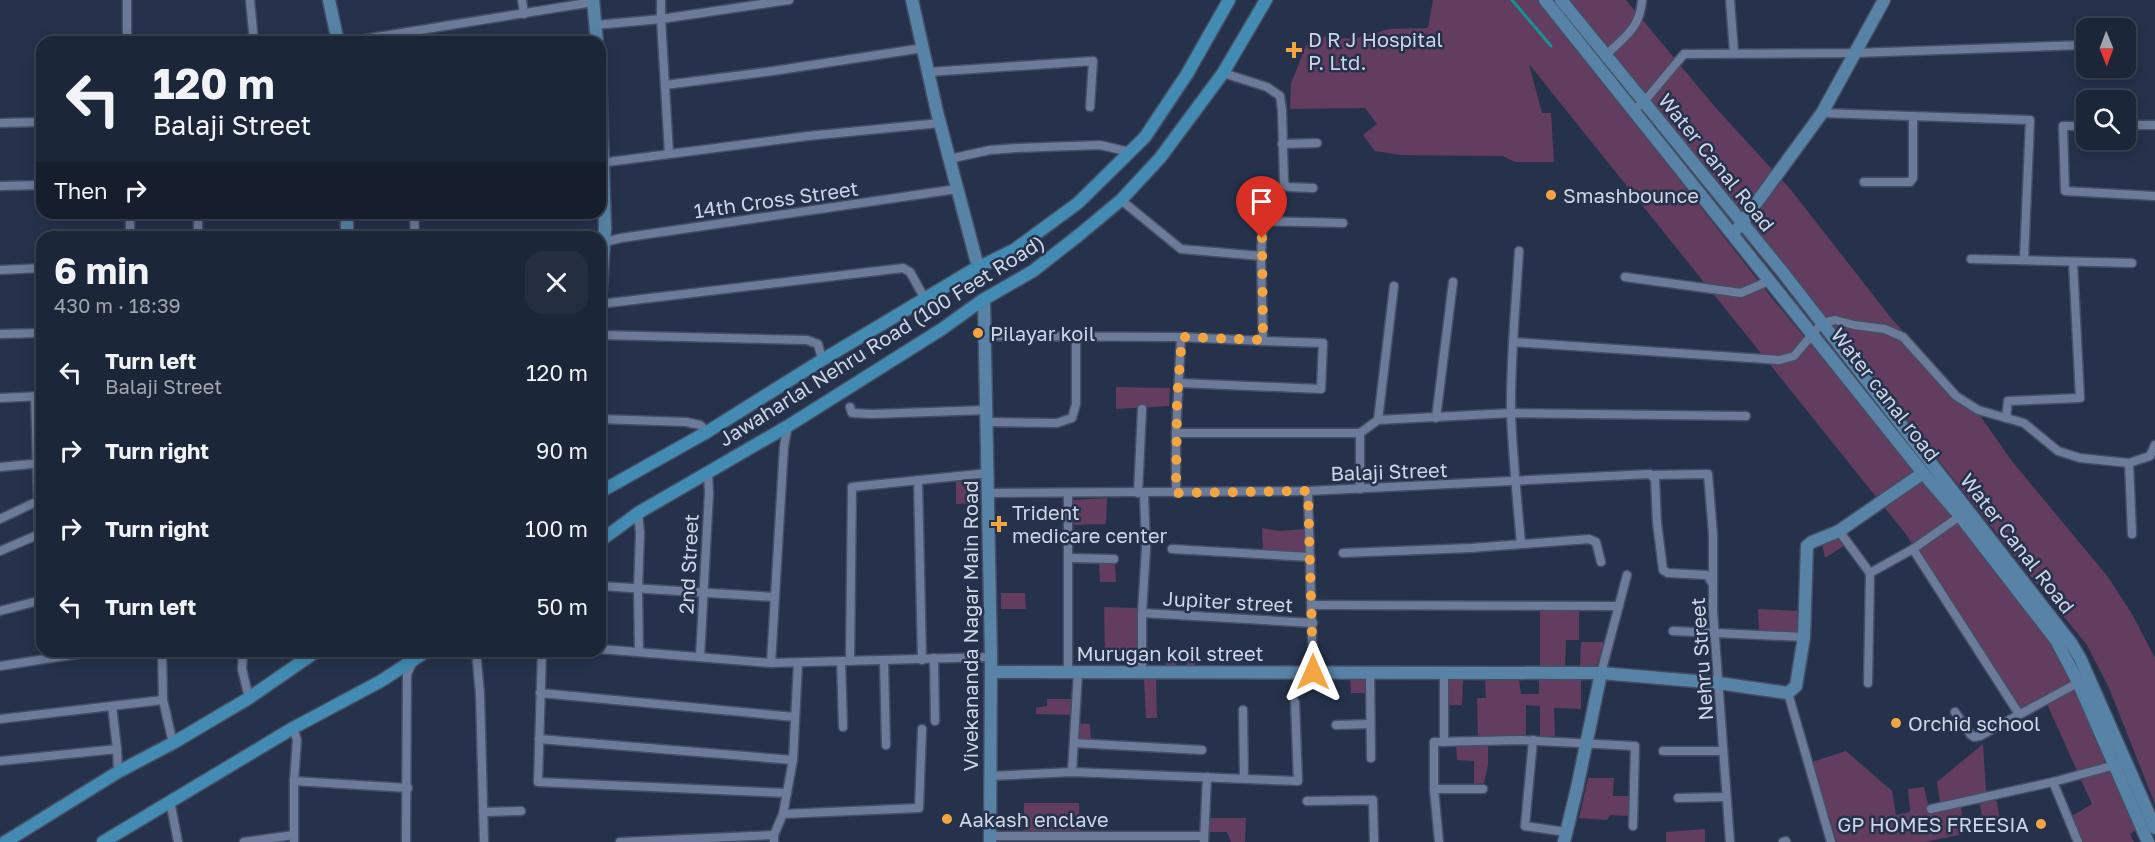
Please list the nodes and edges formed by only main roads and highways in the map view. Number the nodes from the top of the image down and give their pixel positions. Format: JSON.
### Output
{"nodes":[{"id":1,"x":329,"y":0,"type":"edge"},
{"id":2,"x":912,"y":0,"type":"edge"},
{"id":3,"x":1229,"y":0,"type":"edge"},
{"id":4,"x":1266,"y":0,"type":"edge"},
{"id":5,"x":1545,"y":0,"type":"edge"},
{"id":6,"x":1561,"y":0,"type":"edge"},
{"id":7,"x":1884,"y":0,"type":"edge"},
{"id":8,"x":593,"y":1,"type":"edge"},
{"id":9,"x":337,"y":36,"type":"edge"},
{"id":10,"x":597,"y":36,"type":"edge"},
{"id":11,"x":1742,"y":224,"type":"junction"},
{"id":12,"x":1732,"y":234,"type":"junction"},
{"id":13,"x":978,"y":267,"type":"junction"},
{"id":14,"x":987,"y":298,"type":"junction"},
{"id":15,"x":987,"y":336,"type":"junction"},
{"id":16,"x":987,"y":416,"type":"junction"},
{"id":17,"x":1923,"y":473,"type":"junction"},
{"id":18,"x":606,"y":489,"type":"edge"},
{"id":19,"x":606,"y":537,"type":"edge"},
{"id":20,"x":308,"y":657,"type":"edge"},
{"id":21,"x":417,"y":657,"type":"edge"},
{"id":22,"x":991,"y":672,"type":"junction"},
{"id":23,"x":1601,"y":673,"type":"junction"},
{"id":24,"x":2083,"y":680,"type":"junction"},
{"id":25,"x":2134,"y":796,"type":"junction"},
{"id":26,"x":2155,"y":828,"type":"edge"},
{"id":27,"x":1565,"y":837,"type":"edge"},
{"id":28,"x":990,"y":839,"type":"edge"},
{"id":29,"x":5,"y":842,"type":"edge"},
{"id":30,"x":103,"y":842,"type":"edge"},
{"id":31,"x":2148,"y":842,"type":"edge"}],
"edges":[{"from":1,"to":9,"type":"main road"},
{"from":2,"to":13,"type":"main road"},
{"from":3,"to":13,"type":"main road","name":"Jawaharlal Nehru Road (100 Feet Road)"},
{"from":4,"to":14,"type":"main road","name":"Jawaharlal Nehru Road (100 Feet Road)"},
{"from":5,"to":12,"type":"main road","name":"Water canal road"},
{"from":6,"to":11,"type":"main road","name":"Water Canal Road"},
{"from":7,"to":11,"type":"main road"},
{"from":8,"to":10,"type":"main road"},
{"from":11,"to":12,"type":"main road"},
{"from":11,"to":24,"type":"main road","name":"Water Canal Road"},
{"from":12,"to":17,"type":"main road","name":"Water canal road"},
{"from":13,"to":18,"type":"main road","name":"Jawaharlal Nehru Road (100 Feet Road)"},
{"from":14,"to":15,"type":"main road"},
{"from":14,"to":19,"type":"main road","name":"Jawaharlal Nehru Road (100 Feet Road)"},
{"from":15,"to":16,"type":"main road"},
{"from":15,"to":16,"type":"main road"},
{"from":16,"to":22,"type":"main road","name":"Vivekananda Nagar Main Road"},
{"from":17,"to":23,"type":"main road","name":"Murugan koil street"},
{"from":17,"to":24,"type":"main road","name":"Water canal road"},
{"from":20,"to":29,"type":"main road"},
{"from":21,"to":30,"type":"main road"},
{"from":22,"to":23,"type":"main road","name":"Murugan koil street"},
{"from":22,"to":28,"type":"main road","name":"Vivekananda Nagar Main Road"},
{"from":23,"to":27,"type":"main road"},
{"from":24,"to":25,"type":"main road","name":"Water canal road"},
{"from":25,"to":26,"type":"main road"},
{"from":25,"to":31,"type":"main road","name":"Water canal road"}]}
